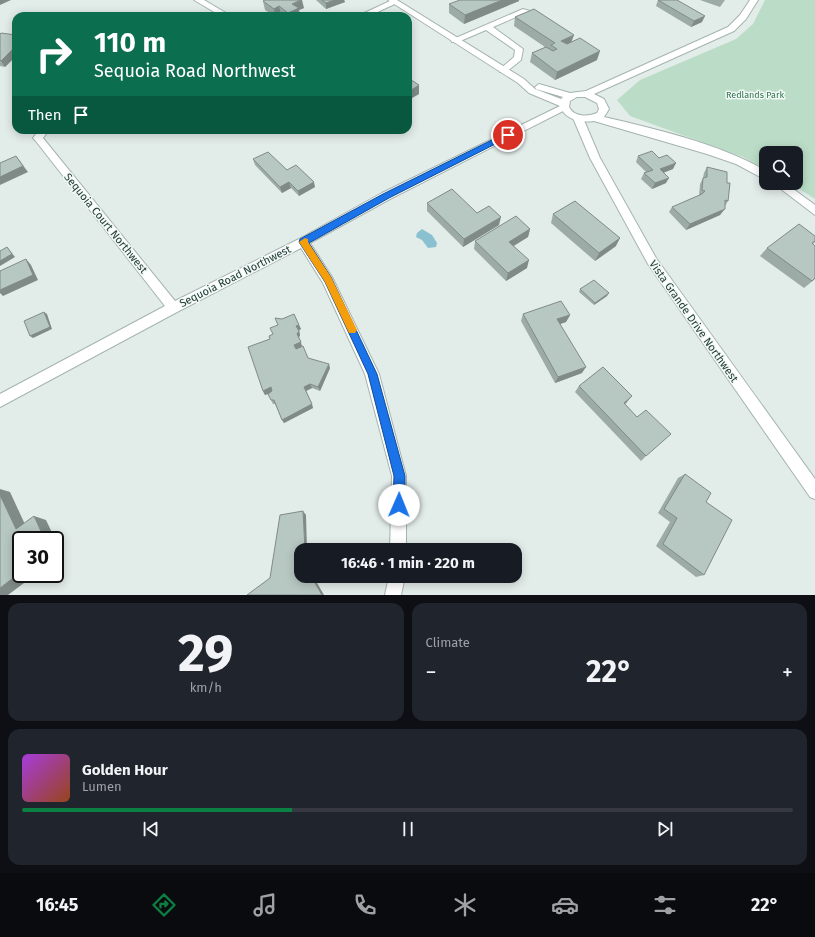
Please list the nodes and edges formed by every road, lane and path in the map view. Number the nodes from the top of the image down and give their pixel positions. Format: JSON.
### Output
{"nodes":[{"id":1,"x":198,"y":0,"type":"edge"},
{"id":2,"x":754,"y":0,"type":"edge"},
{"id":3,"x":393,"y":1,"type":"edge"},
{"id":4,"x":526,"y":11,"type":"edge"},
{"id":5,"x":220,"y":12,"type":"edge"},
{"id":6,"x":370,"y":12,"type":"edge"},
{"id":7,"x":410,"y":12,"type":"edge"},
{"id":8,"x":412,"y":13,"type":"edge"},
{"id":9,"x":487,"y":27,"type":"junction"},
{"id":10,"x":455,"y":40,"type":"junction"},
{"id":11,"x":503,"y":70,"type":"junction"},
{"id":12,"x":628,"y":75,"type":"junction"},
{"id":13,"x":521,"y":81,"type":"junction"},
{"id":14,"x":587,"y":94,"type":"junction"},
{"id":15,"x":570,"y":96,"type":"junction"},
{"id":16,"x":602,"y":105,"type":"junction"},
{"id":17,"x":564,"y":106,"type":"junction"},
{"id":18,"x":575,"y":117,"type":"junction"},
{"id":19,"x":593,"y":119,"type":"junction"},
{"id":20,"x":536,"y":121,"type":"junction"},
{"id":21,"x":645,"y":130,"type":"junction"},
{"id":22,"x":41,"y":134,"type":"edge"},
{"id":23,"x":589,"y":140,"type":"junction"},
{"id":24,"x":759,"y":173,"type":"edge"},
{"id":25,"x":787,"y":190,"type":"edge"},
{"id":26,"x":815,"y":211,"type":"edge"},
{"id":27,"x":303,"y":242,"type":"junction"},
{"id":28,"x":173,"y":308,"type":"junction"},
{"id":29,"x":0,"y":401,"type":"edge"},
{"id":30,"x":815,"y":492,"type":"edge"},
{"id":31,"x":398,"y":543,"type":"edge"},
{"id":32,"x":396,"y":583,"type":"edge"},
{"id":33,"x":393,"y":595,"type":"edge"}],
"edges":[{"from":1,"to":5,"type":"street"},
{"from":2,"to":12,"type":"street"},
{"from":3,"to":6,"type":"street"},
{"from":3,"to":7,"type":"street"},
{"from":4,"to":9,"type":"street"},
{"from":8,"to":10,"type":"street"},
{"from":9,"to":10,"type":"street"},
{"from":9,"to":11,"type":"street"},
{"from":10,"to":11,"type":"street"},
{"from":11,"to":13,"type":"street"},
{"from":12,"to":14,"type":"street"},
{"from":12,"to":16,"type":"street"},
{"from":13,"to":15,"type":"street"},
{"from":13,"to":17,"type":"street"},
{"from":14,"to":15,"type":"street"},
{"from":14,"to":16,"type":"street"},
{"from":15,"to":17,"type":"street"},
{"from":16,"to":19,"type":"street"},
{"from":16,"to":21,"type":"street"},
{"from":17,"to":18,"type":"street"},
{"from":17,"to":20,"type":"street","name":"Sequoia Road Northwest"},
{"from":18,"to":19,"type":"street"},
{"from":18,"to":20,"type":"street","name":"Sequoia Road Northwest"},
{"from":18,"to":23,"type":"street"},
{"from":19,"to":21,"type":"street"},
{"from":19,"to":23,"type":"street"},
{"from":20,"to":27,"type":"street","name":"Sequoia Road Northwest"},
{"from":21,"to":24,"type":"street"},
{"from":22,"to":28,"type":"street","name":"Sequoia Court Northwest"},
{"from":23,"to":30,"type":"street","name":"Vista Grande Drive Northwest"},
{"from":25,"to":26,"type":"street"},
{"from":27,"to":28,"type":"street","name":"Sequoia Road Northwest"},
{"from":27,"to":31,"type":"street"},
{"from":28,"to":29,"type":"street","name":"Sequoia Road Northwest"},
{"from":32,"to":33,"type":"street"}]}
